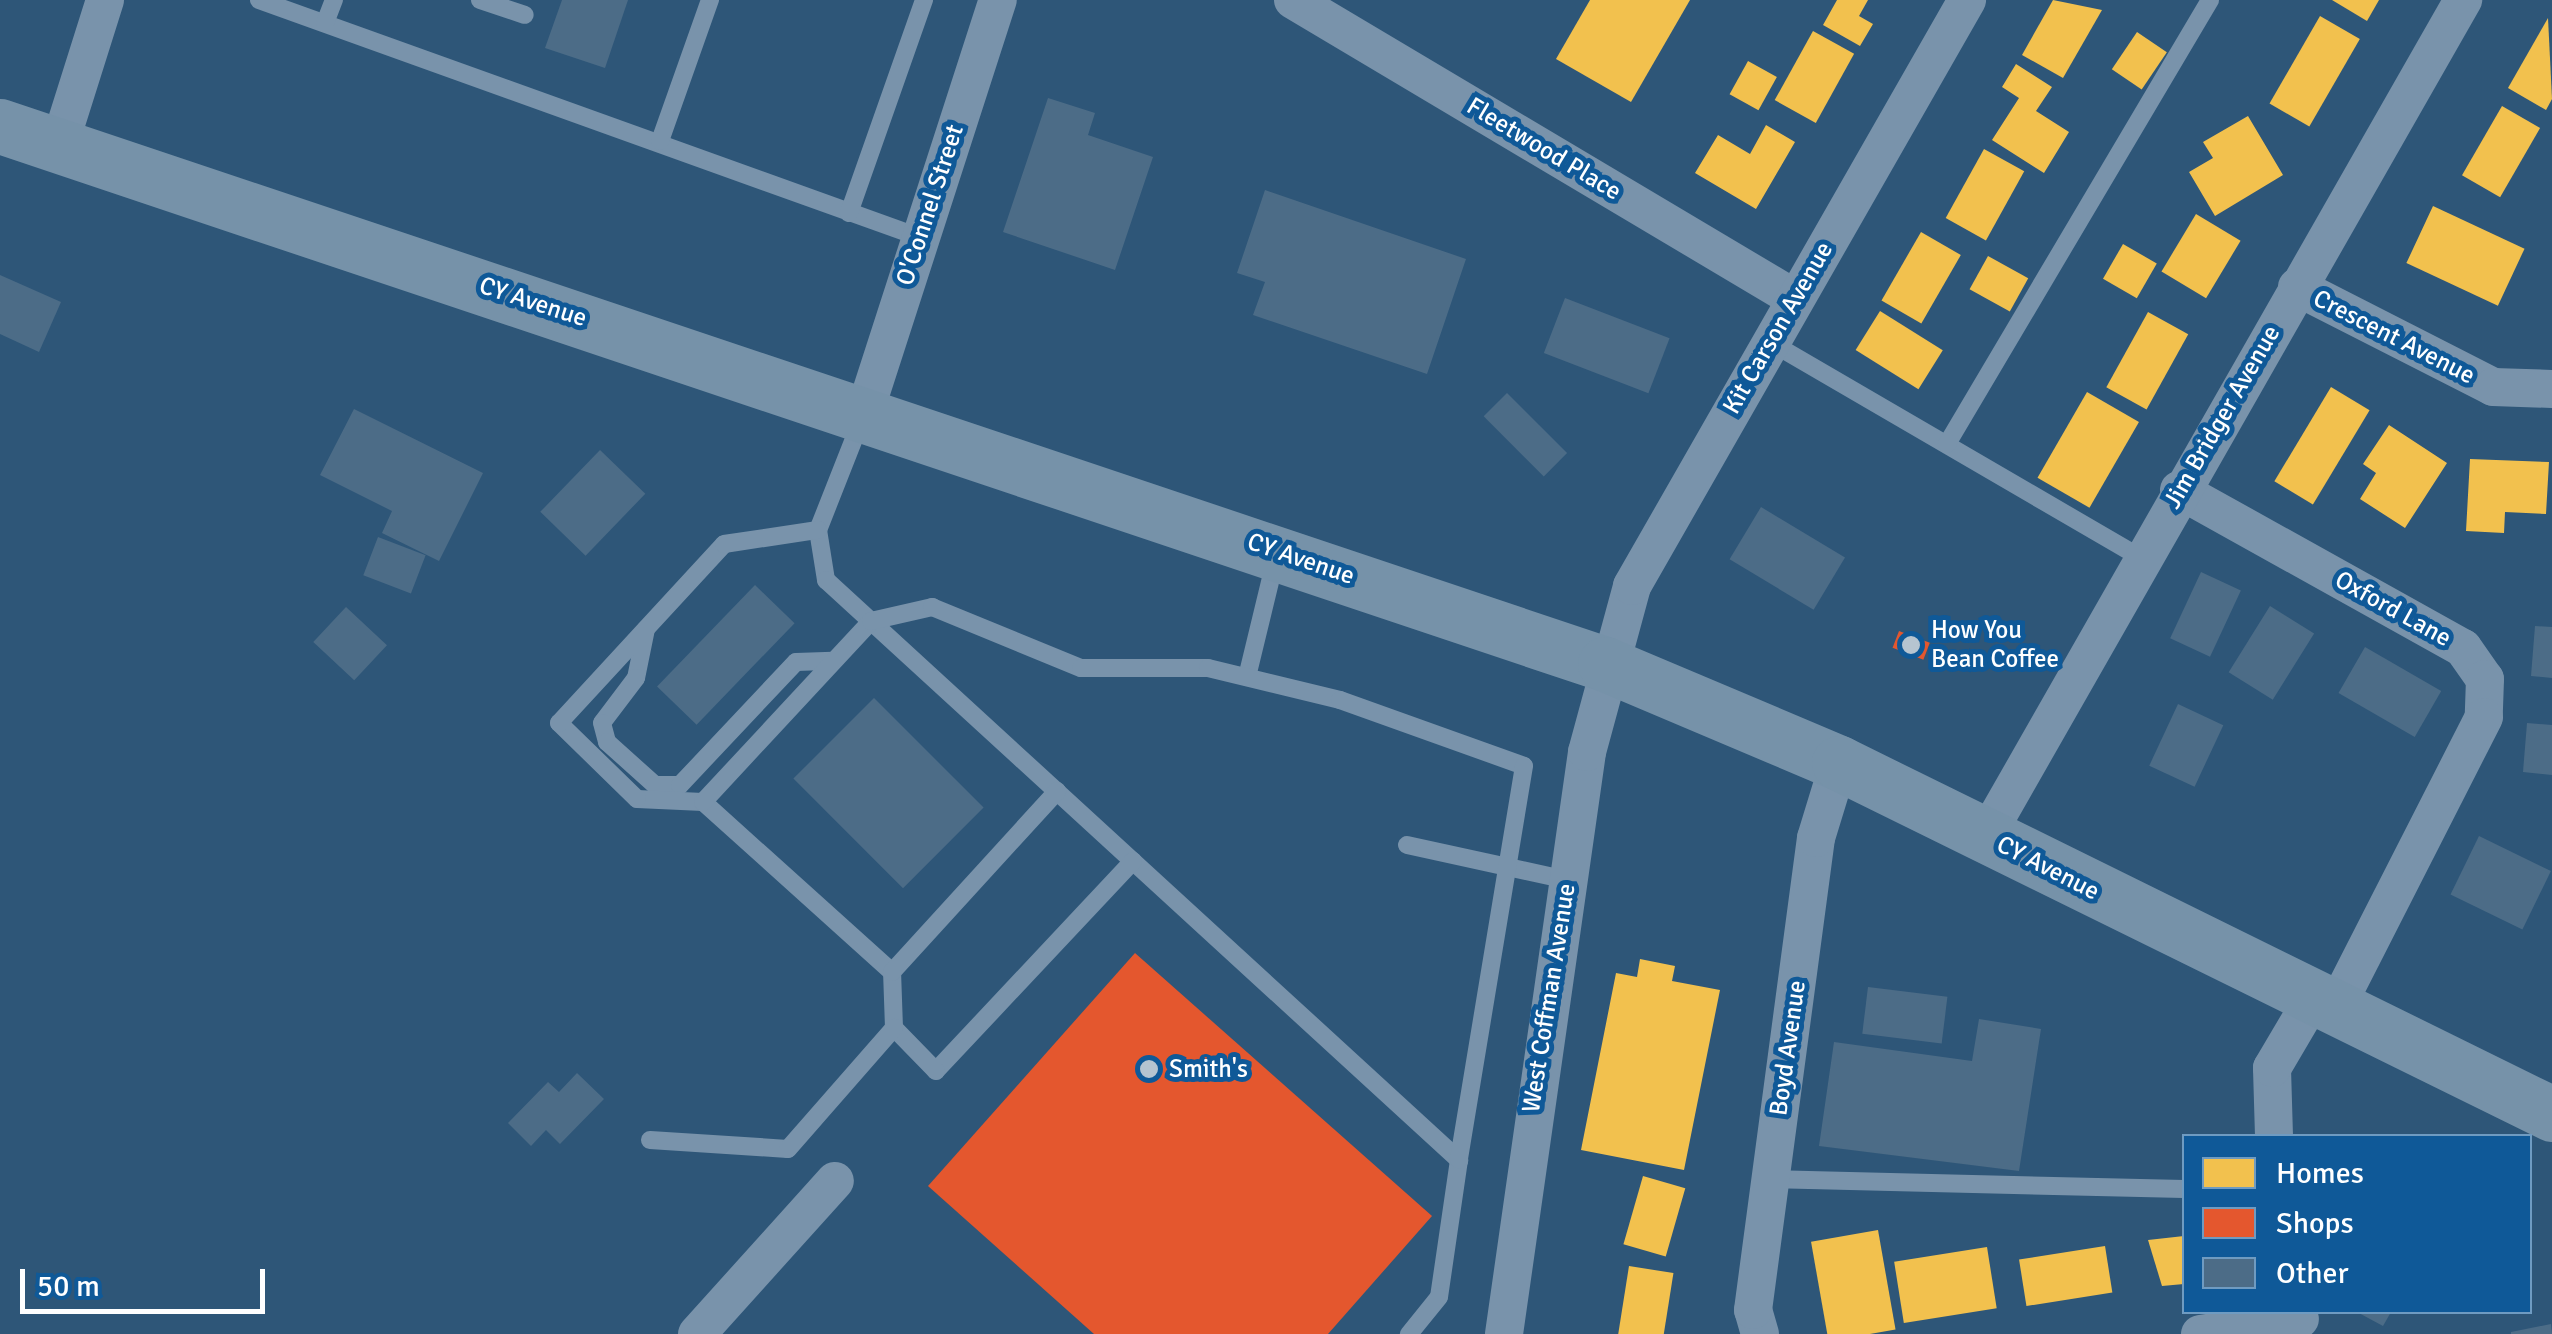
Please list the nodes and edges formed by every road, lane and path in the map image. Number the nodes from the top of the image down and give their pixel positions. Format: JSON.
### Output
{"nodes":[{"id":1,"x":106,"y":0,"type":"edge"},
{"id":2,"x":258,"y":0,"type":"edge"},
{"id":3,"x":334,"y":0,"type":"edge"},
{"id":4,"x":480,"y":0,"type":"edge"},
{"id":5,"x":710,"y":0,"type":"edge"},
{"id":6,"x":924,"y":0,"type":"edge"},
{"id":7,"x":998,"y":0,"type":"edge"},
{"id":8,"x":1293,"y":0,"type":"edge"},
{"id":9,"x":1967,"y":0,"type":"edge"},
{"id":10,"x":2210,"y":0,"type":"edge"},
{"id":11,"x":2463,"y":0,"type":"edge"},
{"id":12,"x":524,"y":15,"type":"dead end"},
{"id":13,"x":325,"y":24,"type":"junction"},
{"id":14,"x":0,"y":126,"type":"edge"},
{"id":15,"x":660,"y":141,"type":"junction"},
{"id":16,"x":59,"y":146,"type":"junction"},
{"id":17,"x":849,"y":213,"type":"junction"},
{"id":18,"x":919,"y":236,"type":"junction"},
{"id":19,"x":2297,"y":287,"type":"junction"},
{"id":20,"x":1794,"y":298,"type":"junction"},
{"id":21,"x":1770,"y":342,"type":"junction"},
{"id":22,"x":2552,"y":388,"type":"edge"},
{"id":23,"x":865,"y":411,"type":"junction"},
{"id":24,"x":1947,"y":444,"type":"junction"},
{"id":25,"x":2179,"y":490,"type":"junction"},
{"id":26,"x":818,"y":530,"type":"junction"},
{"id":27,"x":1278,"y":552,"type":"junction"},
{"id":28,"x":2142,"y":558,"type":"junction"},
{"id":29,"x":871,"y":621,"type":"junction"},
{"id":30,"x":646,"y":628,"type":"junction"},
{"id":31,"x":833,"y":662,"type":"junction"},
{"id":32,"x":1605,"y":664,"type":"junction"},
{"id":33,"x":1247,"y":677,"type":"junction"},
{"id":34,"x":1840,"y":764,"type":"junction"},
{"id":35,"x":1057,"y":792,"type":"junction"},
{"id":36,"x":704,"y":802,"type":"junction"},
{"id":37,"x":1986,"y":836,"type":"junction"},
{"id":38,"x":1408,"y":846,"type":"dead end"},
{"id":39,"x":1133,"y":861,"type":"junction"},
{"id":40,"x":1510,"y":866,"type":"junction"},
{"id":41,"x":1567,"y":880,"type":"junction"},
{"id":42,"x":892,"y":972,"type":"junction"},
{"id":43,"x":2323,"y":1004,"type":"junction"},
{"id":44,"x":894,"y":1028,"type":"junction"},
{"id":45,"x":2552,"y":1114,"type":"edge"},
{"id":46,"x":2274,"y":1134,"type":"edge"},
{"id":47,"x":650,"y":1140,"type":"dead end"},
{"id":48,"x":1459,"y":1160,"type":"junction"},
{"id":49,"x":1770,"y":1178,"type":"junction"},
{"id":50,"x":835,"y":1181,"type":"dead end"},
{"id":51,"x":2182,"y":1189,"type":"edge"},
{"id":52,"x":2301,"y":1322,"type":"edge"},
{"id":53,"x":696,"y":1334,"type":"edge"},
{"id":54,"x":1409,"y":1334,"type":"edge"},
{"id":55,"x":1504,"y":1334,"type":"edge"},
{"id":56,"x":1760,"y":1334,"type":"edge"},
{"id":57,"x":2200,"y":1334,"type":"edge"}],
"edges":[{"from":1,"to":16,"type":"street"},
{"from":2,"to":13,"type":"lane"},
{"from":3,"to":13,"type":"lane"},
{"from":4,"to":12,"type":"lane"},
{"from":5,"to":15,"type":"lane"},
{"from":6,"to":17,"type":"lane"},
{"from":7,"to":18,"type":"street","name":"O'Connel Street"},
{"from":8,"to":20,"type":"street","name":"Fleetwood Place"},
{"from":9,"to":20,"type":"street","name":"Kit Carson Avenue"},
{"from":10,"to":24,"type":"lane"},
{"from":11,"to":19,"type":"street","name":"Jim Bridger Avenue"},
{"from":13,"to":15,"type":"lane"},
{"from":14,"to":16,"type":"main road","name":"CY Avenue"},
{"from":15,"to":17,"type":"lane"},
{"from":16,"to":23,"type":"main road","name":"CY Avenue"},
{"from":17,"to":18,"type":"lane"},
{"from":18,"to":23,"type":"street","name":"O'Connel Street"},
{"from":19,"to":22,"type":"street","name":"Crescent Avenue"},
{"from":19,"to":25,"type":"street","name":"Jim Bridger Avenue"},
{"from":20,"to":21,"type":"street","name":"Kit Carson Avenue"},
{"from":21,"to":24,"type":"lane"},
{"from":21,"to":32,"type":"street","name":"Kit Carson Avenue"},
{"from":23,"to":26,"type":"lane"},
{"from":23,"to":27,"type":"main road","name":"CY Avenue"},
{"from":24,"to":28,"type":"lane"},
{"from":25,"to":28,"type":"street","name":"Jim Bridger Avenue"},
{"from":25,"to":43,"type":"street","name":"Oxford Lane"},
{"from":26,"to":29,"type":"lane"},
{"from":26,"to":30,"type":"lane"},
{"from":27,"to":32,"type":"main road","name":"CY Avenue"},
{"from":27,"to":33,"type":"lane"},
{"from":28,"to":37,"type":"street","name":"Jim Bridger Avenue"},
{"from":29,"to":31,"type":"lane"},
{"from":29,"to":33,"type":"lane"},
{"from":29,"to":35,"type":"lane"},
{"from":30,"to":31,"type":"lane"},
{"from":30,"to":36,"type":"lane"},
{"from":31,"to":36,"type":"lane"},
{"from":32,"to":34,"type":"main road","name":"CY Avenue"},
{"from":32,"to":41,"type":"street","name":"West Coffman Avenue"},
{"from":33,"to":40,"type":"lane"},
{"from":34,"to":37,"type":"main road","name":"CY Avenue"},
{"from":34,"to":49,"type":"street","name":"Boyd Avenue"},
{"from":35,"to":39,"type":"lane"},
{"from":35,"to":42,"type":"lane"},
{"from":36,"to":42,"type":"lane"},
{"from":37,"to":43,"type":"main road","name":"CY Avenue"},
{"from":38,"to":40,"type":"lane"},
{"from":39,"to":44,"type":"lane"},
{"from":39,"to":48,"type":"lane"},
{"from":40,"to":41,"type":"lane"},
{"from":40,"to":48,"type":"lane"},
{"from":41,"to":55,"type":"street","name":"West Coffman Avenue"},
{"from":42,"to":44,"type":"lane"},
{"from":43,"to":45,"type":"main road","name":"CY Avenue"},
{"from":43,"to":46,"type":"street","name":"Oxford Lane"},
{"from":44,"to":47,"type":"lane"},
{"from":48,"to":54,"type":"lane"},
{"from":49,"to":51,"type":"lane"},
{"from":49,"to":56,"type":"street","name":"Boyd Avenue"},
{"from":50,"to":53,"type":"street"},
{"from":52,"to":57,"type":"street"}]}
